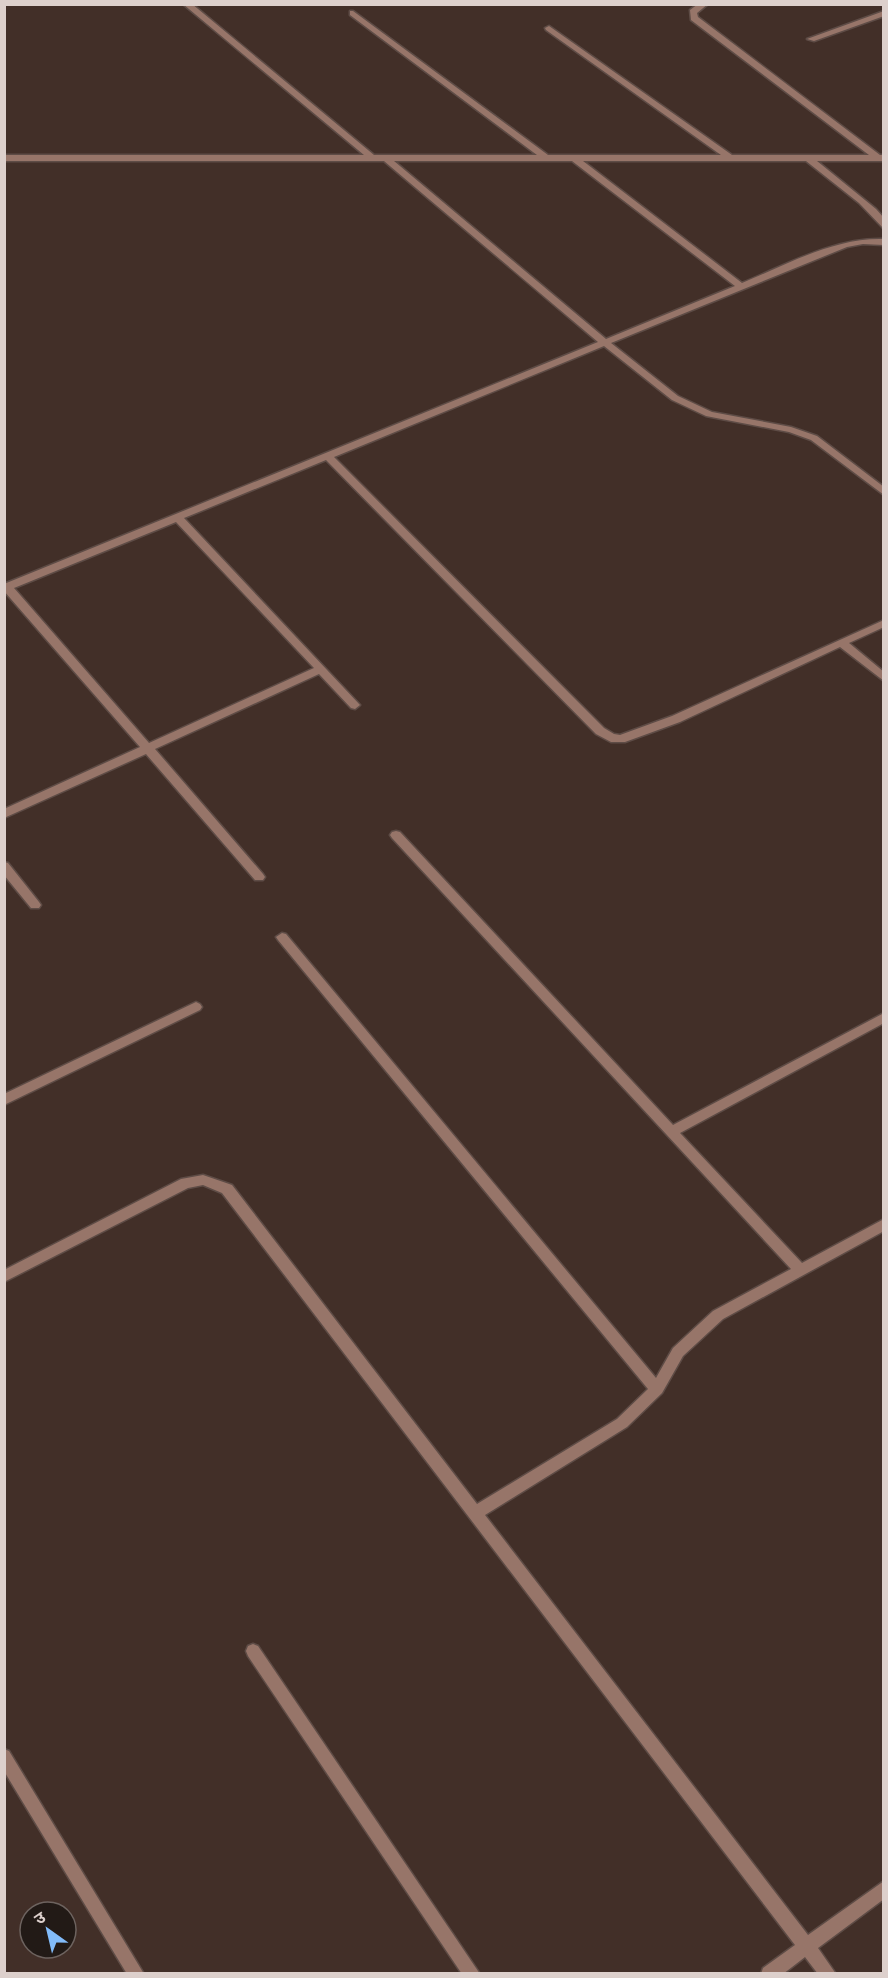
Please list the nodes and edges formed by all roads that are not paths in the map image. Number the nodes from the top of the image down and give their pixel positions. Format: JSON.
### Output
{"nodes":[{"id":1,"x":187,"y":4,"type":"edge"},
{"id":2,"x":704,"y":4,"type":"edge"},
{"id":3,"x":353,"y":13,"type":"dead end"},
{"id":4,"x":884,"y":13,"type":"edge"},
{"id":5,"x":549,"y":28,"type":"dead end"},
{"id":6,"x":811,"y":39,"type":"dead end"},
{"id":7,"x":729,"y":157,"type":"junction"},
{"id":8,"x":4,"y":158,"type":"edge"},
{"id":9,"x":372,"y":158,"type":"junction"},
{"id":10,"x":386,"y":158,"type":"junction"},
{"id":11,"x":546,"y":158,"type":"junction"},
{"id":12,"x":574,"y":158,"type":"junction"},
{"id":13,"x":808,"y":158,"type":"junction"},
{"id":14,"x":881,"y":158,"type":"edge"},
{"id":15,"x":884,"y":226,"type":"edge"},
{"id":16,"x":884,"y":231,"type":"edge"},
{"id":17,"x":879,"y":241,"type":"edge"},
{"id":18,"x":741,"y":287,"type":"junction"},
{"id":19,"x":605,"y":343,"type":"junction"},
{"id":20,"x":327,"y":456,"type":"junction"},
{"id":21,"x":884,"y":492,"type":"edge"},
{"id":22,"x":177,"y":518,"type":"junction"},
{"id":23,"x":6,"y":588,"type":"edge"},
{"id":24,"x":884,"y":623,"type":"edge"},
{"id":25,"x":842,"y":643,"type":"junction"},
{"id":26,"x":321,"y":669,"type":"junction"},
{"id":27,"x":884,"y":678,"type":"edge"},
{"id":28,"x":355,"y":705,"type":"dead end"},
{"id":29,"x":146,"y":749,"type":"junction"},
{"id":30,"x":4,"y":814,"type":"edge"},
{"id":31,"x":396,"y":835,"type":"dead end"},
{"id":32,"x":4,"y":866,"type":"edge"},
{"id":33,"x":259,"y":877,"type":"dead end"},
{"id":34,"x":35,"y":905,"type":"dead end"},
{"id":35,"x":282,"y":937,"type":"dead end"},
{"id":36,"x":196,"y":1007,"type":"dead end"},
{"id":37,"x":884,"y":1017,"type":"edge"},
{"id":38,"x":4,"y":1100,"type":"edge"},
{"id":39,"x":671,"y":1132,"type":"junction"},
{"id":40,"x":884,"y":1224,"type":"edge"},
{"id":41,"x":800,"y":1270,"type":"junction"},
{"id":42,"x":4,"y":1277,"type":"edge"},
{"id":43,"x":657,"y":1389,"type":"junction"},
{"id":44,"x":476,"y":1513,"type":"junction"},
{"id":45,"x":254,"y":1651,"type":"dead end"},
{"id":46,"x":4,"y":1756,"type":"edge"},
{"id":47,"x":884,"y":1889,"type":"edge"},
{"id":48,"x":807,"y":1946,"type":"junction"},
{"id":49,"x":136,"y":1974,"type":"edge"},
{"id":50,"x":472,"y":1974,"type":"edge"},
{"id":51,"x":769,"y":1974,"type":"edge"},
{"id":52,"x":828,"y":1974,"type":"edge"}],
"edges":[{"from":1,"to":9,"type":"street"},
{"from":2,"to":14,"type":"street"},
{"from":3,"to":11,"type":"street"},
{"from":4,"to":6,"type":"street"},
{"from":5,"to":7,"type":"street"},
{"from":7,"to":12,"type":"street"},
{"from":7,"to":13,"type":"street"},
{"from":8,"to":9,"type":"street"},
{"from":9,"to":10,"type":"street"},
{"from":10,"to":11,"type":"street"},
{"from":10,"to":19,"type":"street"},
{"from":11,"to":12,"type":"street"},
{"from":12,"to":18,"type":"street"},
{"from":13,"to":14,"type":"street"},
{"from":13,"to":15,"type":"street"},
{"from":16,"to":17,"type":"street"},
{"from":17,"to":18,"type":"street"},
{"from":18,"to":19,"type":"street"},
{"from":19,"to":20,"type":"street"},
{"from":19,"to":21,"type":"street"},
{"from":20,"to":22,"type":"street"},
{"from":20,"to":25,"type":"street"},
{"from":22,"to":23,"type":"street"},
{"from":22,"to":26,"type":"street"},
{"from":23,"to":29,"type":"street"},
{"from":24,"to":25,"type":"street"},
{"from":25,"to":27,"type":"street"},
{"from":26,"to":28,"type":"street"},
{"from":26,"to":29,"type":"street"},
{"from":29,"to":30,"type":"street"},
{"from":29,"to":33,"type":"street"},
{"from":31,"to":39,"type":"street"},
{"from":32,"to":34,"type":"street"},
{"from":35,"to":43,"type":"street"},
{"from":36,"to":38,"type":"street"},
{"from":37,"to":39,"type":"street"},
{"from":39,"to":41,"type":"street"},
{"from":40,"to":41,"type":"street"},
{"from":41,"to":43,"type":"street"},
{"from":42,"to":44,"type":"street"},
{"from":43,"to":44,"type":"street"},
{"from":44,"to":48,"type":"street"},
{"from":45,"to":50,"type":"street"},
{"from":46,"to":49,"type":"street"},
{"from":47,"to":48,"type":"street"},
{"from":48,"to":51,"type":"street"},
{"from":48,"to":52,"type":"street"}]}
